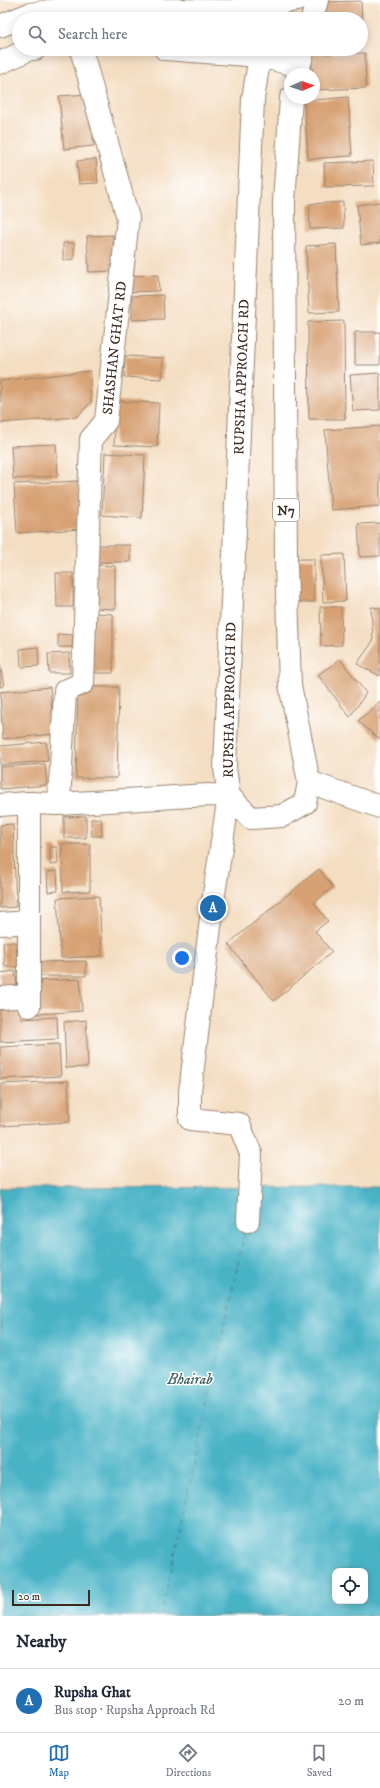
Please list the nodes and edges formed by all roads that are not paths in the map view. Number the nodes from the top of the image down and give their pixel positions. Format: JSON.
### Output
{"nodes":[{"id":1,"x":298,"y":0,"type":"edge"},
{"id":2,"x":317,"y":0,"type":"edge"},
{"id":3,"x":268,"y":8,"type":"edge"},
{"id":4,"x":70,"y":9,"type":"edge"},
{"id":5,"x":46,"y":12,"type":"edge"},
{"id":6,"x":314,"y":12,"type":"edge"},
{"id":7,"x":12,"y":21,"type":"edge"},
{"id":8,"x":0,"y":26,"type":"edge"},
{"id":9,"x":15,"y":56,"type":"edge"},
{"id":10,"x":83,"y":56,"type":"edge"},
{"id":11,"x":260,"y":56,"type":"edge"},
{"id":12,"x":275,"y":56,"type":"edge"},
{"id":13,"x":0,"y":63,"type":"edge"},
{"id":14,"x":300,"y":63,"type":"edge"},
{"id":15,"x":291,"y":104,"type":"edge"},
{"id":16,"x":309,"y":782,"type":"junction"},
{"id":17,"x":229,"y":796,"type":"junction"},
{"id":18,"x":29,"y":803,"type":"junction"},
{"id":19,"x":59,"y":804,"type":"junction"},
{"id":20,"x":0,"y":805,"type":"edge"},
{"id":21,"x":380,"y":808,"type":"edge"},
{"id":22,"x":29,"y":922,"type":"junction"},
{"id":23,"x":0,"y":924,"type":"edge"},
{"id":24,"x":0,"y":998,"type":"edge"},
{"id":25,"x":248,"y":1221,"type":"dead end"}],
"edges":[{"from":1,"to":3,"type":"main road"},
{"from":2,"to":6,"type":"main road"},
{"from":3,"to":4,"type":"main road"},
{"from":4,"to":5,"type":"main road"},
{"from":7,"to":8,"type":"main road"},
{"from":9,"to":13,"type":"main road"},
{"from":10,"to":19,"type":"main road","name":"SHASHAN GHAT RD"},
{"from":11,"to":17,"type":"main road","name":"RUPSHA APPROACH RD"},
{"from":12,"to":14,"type":"main road"},
{"from":15,"to":16,"type":"main road","name":"RUPSHA APPROACH RD","number":"N7"},
{"from":16,"to":17,"type":"main road","name":"RUPSHA APPROACH RD","number":"N7"},
{"from":16,"to":21,"type":"main road"},
{"from":17,"to":19,"type":"main road"},
{"from":17,"to":25,"type":"main road"},
{"from":18,"to":19,"type":"main road"},
{"from":18,"to":20,"type":"main road"},
{"from":18,"to":22,"type":"main road"},
{"from":22,"to":23,"type":"main road"},
{"from":22,"to":24,"type":"main road"}]}
